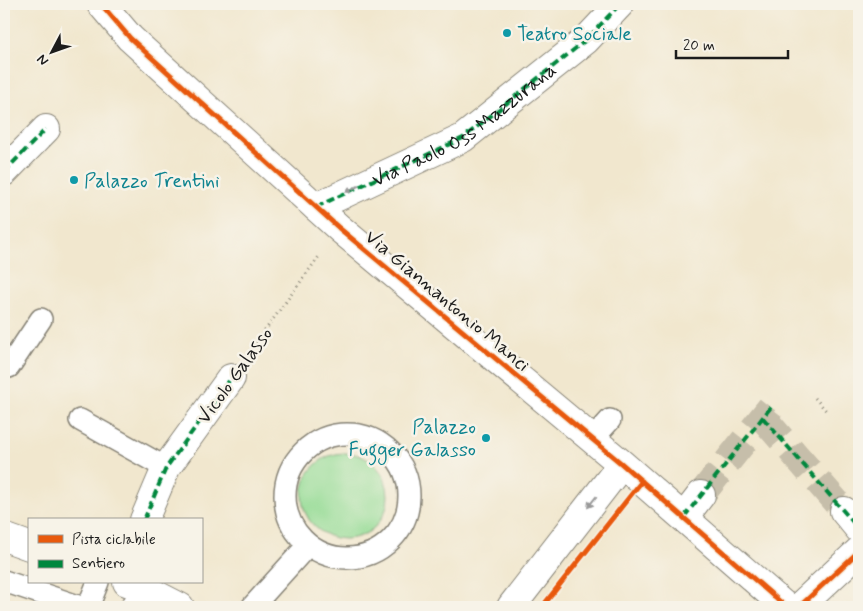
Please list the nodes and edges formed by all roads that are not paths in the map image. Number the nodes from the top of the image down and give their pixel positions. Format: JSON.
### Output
{"nodes":[{"id":1,"x":101,"y":4,"type":"edge"},
{"id":2,"x":620,"y":4,"type":"edge"},
{"id":3,"x":46,"y":129,"type":"dead end"},
{"id":4,"x":4,"y":172,"type":"edge"},
{"id":5,"x":316,"y":207,"type":"junction"},
{"id":6,"x":40,"y":319,"type":"dead end"},
{"id":7,"x":4,"y":363,"type":"edge"},
{"id":8,"x":231,"y":378,"type":"road end"},
{"id":9,"x":80,"y":420,"type":"dead end"},
{"id":10,"x":610,"y":420,"type":"dead end"},
{"id":11,"x":592,"y":440,"type":"junction"},
{"id":12,"x":622,"y":464,"type":"junction"},
{"id":13,"x":166,"y":468,"type":"junction"},
{"id":14,"x":701,"y":495,"type":"tunnel mouth"},
{"id":15,"x":684,"y":517,"type":"junction"},
{"id":16,"x":145,"y":518,"type":"edge"},
{"id":17,"x":4,"y":537,"type":"edge"},
{"id":18,"x":308,"y":545,"type":"junction"},
{"id":19,"x":28,"y":546,"type":"edge"},
{"id":20,"x":859,"y":551,"type":"edge"},
{"id":21,"x":4,"y":580,"type":"edge"},
{"id":22,"x":97,"y":584,"type":"edge"},
{"id":23,"x":135,"y":593,"type":"edge"},
{"id":24,"x":81,"y":607,"type":"edge"},
{"id":25,"x":88,"y":607,"type":"edge"},
{"id":26,"x":180,"y":607,"type":"edge"},
{"id":27,"x":252,"y":607,"type":"edge"},
{"id":28,"x":510,"y":607,"type":"edge"},
{"id":29,"x":786,"y":607,"type":"edge"},
{"id":30,"x":799,"y":607,"type":"edge"}],
"edges":[{"from":1,"to":5,"type":"street","name":"Via Giannantonio Manci"},
{"from":2,"to":5,"type":"street","name":"Via Paolo Oss Mazzurana","one_way":true},
{"from":3,"to":4,"type":"street"},
{"from":5,"to":11,"type":"street","name":"Via Giannantonio Manci"},
{"from":6,"to":7,"type":"lane"},
{"from":8,"to":13,"type":"street","name":"Vicolo Galasso"},
{"from":9,"to":13,"type":"lane"},
{"from":10,"to":11,"type":"lane"},
{"from":11,"to":12,"type":"street","name":"Via Giannantonio Manci"},
{"from":12,"to":15,"type":"street","name":"Via Giannantonio Manci"},
{"from":12,"to":28,"type":"street","one_way":true},
{"from":13,"to":16,"type":"street","name":"Vicolo Galasso"},
{"from":14,"to":15,"type":"street"},
{"from":15,"to":29,"type":"street","name":"Via Giannantonio Manci"},
{"from":17,"to":19,"type":"street"},
{"from":18,"to":18,"type":"lane"},
{"from":18,"to":27,"type":"lane"},
{"from":20,"to":30,"type":"street"},
{"from":21,"to":24,"type":"lane"},
{"from":22,"to":25,"type":"lane"},
{"from":23,"to":26,"type":"street"}]}
